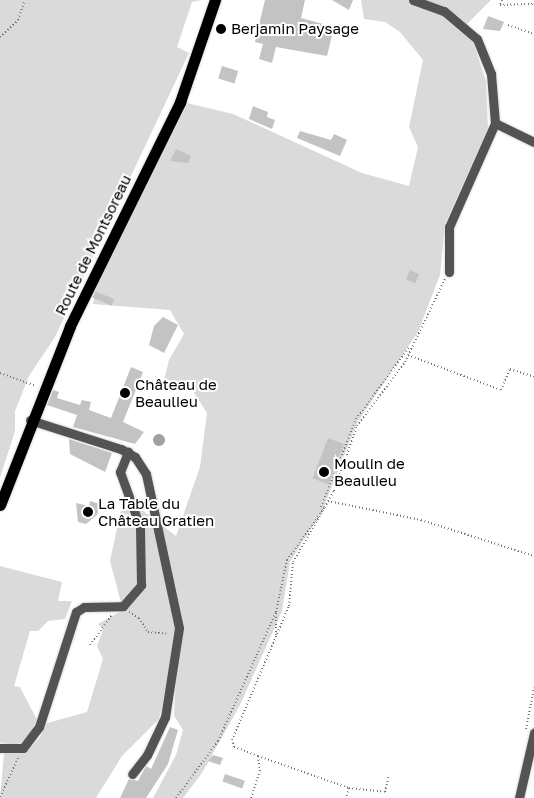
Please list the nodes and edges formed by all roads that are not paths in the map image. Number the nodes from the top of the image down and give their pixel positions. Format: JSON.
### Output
{"nodes":[{"id":1,"x":215,"y":0,"type":"edge"},
{"id":2,"x":413,"y":0,"type":"edge"},
{"id":3,"x":495,"y":123,"type":"junction"},
{"id":4,"x":534,"y":142,"type":"edge"},
{"id":5,"x":449,"y":272,"type":"road end"},
{"id":6,"x":30,"y":420,"type":"junction"},
{"id":7,"x":128,"y":452,"type":"junction"},
{"id":8,"x":0,"y":505,"type":"edge"},
{"id":9,"x":534,"y":732,"type":"edge"},
{"id":10,"x":0,"y":748,"type":"edge"},
{"id":11,"x":132,"y":774,"type":"dead end"},
{"id":12,"x":519,"y":798,"type":"edge"}],
"edges":[{"from":1,"to":6,"type":"main road","name":"Route de Montsoreau"},
{"from":2,"to":3,"type":"street"},
{"from":3,"to":4,"type":"street"},
{"from":3,"to":5,"type":"street"},
{"from":6,"to":7,"type":"street"},
{"from":6,"to":8,"type":"main road","name":"Route de Montsoreau"},
{"from":7,"to":10,"type":"street"},
{"from":7,"to":11,"type":"street"},
{"from":9,"to":12,"type":"street"}]}
